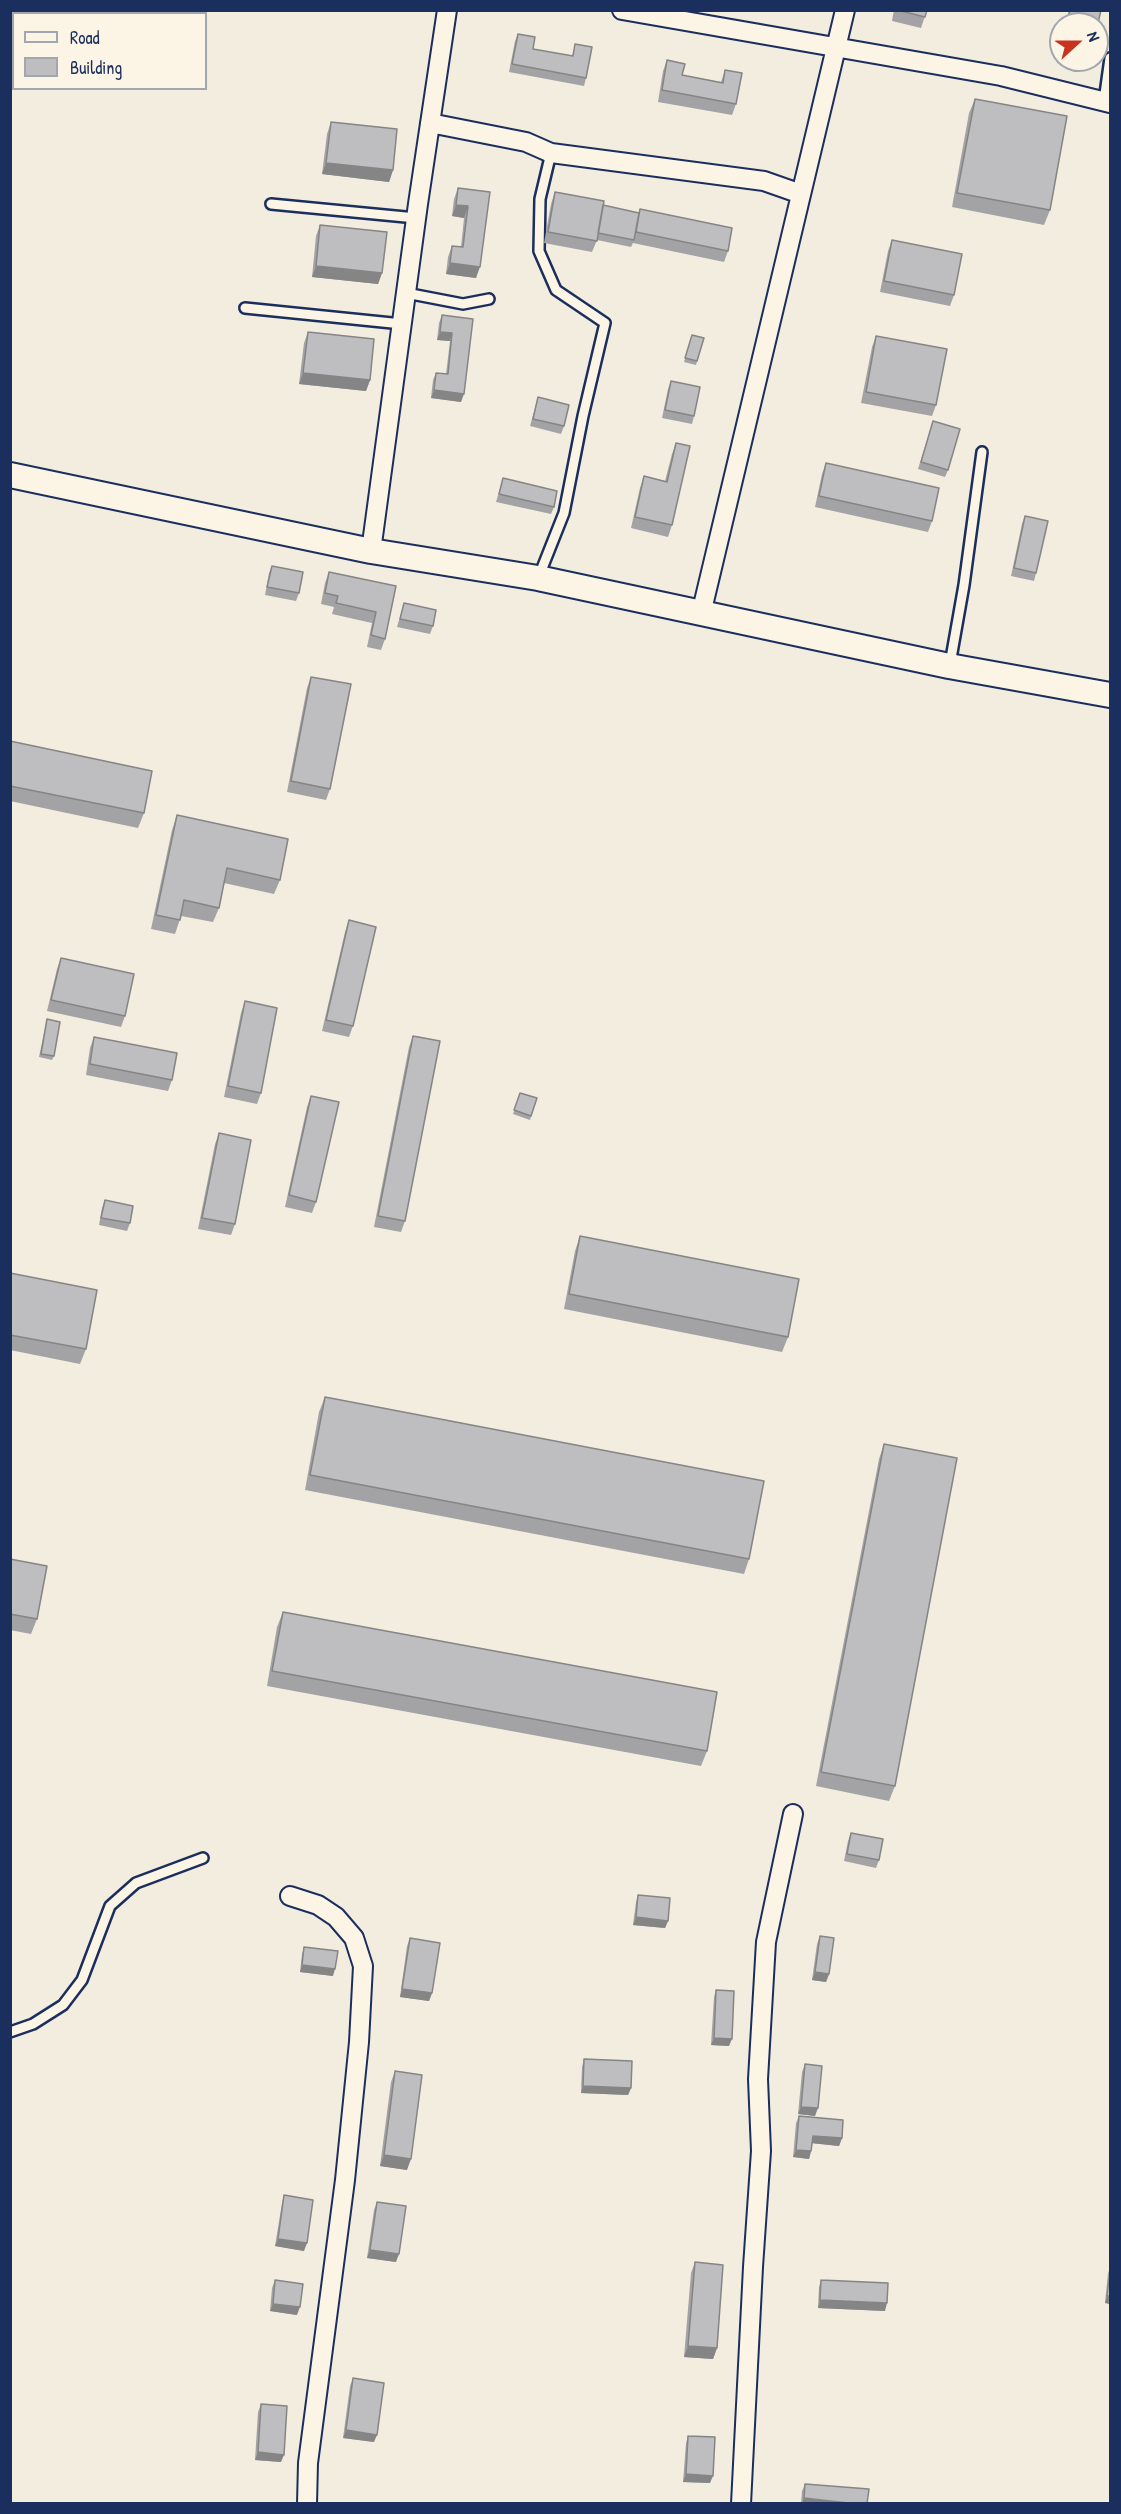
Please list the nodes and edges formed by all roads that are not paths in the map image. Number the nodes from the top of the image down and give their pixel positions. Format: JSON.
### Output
{"nodes":[{"id":1,"x":447,"y":10,"type":"edge"},
{"id":2,"x":622,"y":10,"type":"edge"},
{"id":3,"x":845,"y":10,"type":"edge"},
{"id":4,"x":836,"y":48,"type":"junction"},
{"id":5,"x":1110,"y":58,"type":"edge"},
{"id":6,"x":1107,"y":102,"type":"edge"},
{"id":7,"x":430,"y":123,"type":"junction"},
{"id":8,"x":551,"y":153,"type":"junction"},
{"id":9,"x":801,"y":194,"type":"junction"},
{"id":10,"x":271,"y":204,"type":"dead end"},
{"id":11,"x":416,"y":218,"type":"junction"},
{"id":12,"x":406,"y":294,"type":"junction"},
{"id":13,"x":489,"y":299,"type":"dead end"},
{"id":14,"x":245,"y":308,"type":"dead end"},
{"id":15,"x":402,"y":324,"type":"junction"},
{"id":16,"x":982,"y":452,"type":"dead end"},
{"id":17,"x":10,"y":475,"type":"edge"},
{"id":18,"x":371,"y":551,"type":"junction"},
{"id":19,"x":538,"y":578,"type":"junction"},
{"id":20,"x":701,"y":614,"type":"junction"},
{"id":21,"x":949,"y":666,"type":"junction"},
{"id":22,"x":1110,"y":695,"type":"edge"},
{"id":23,"x":792,"y":1814,"type":"dead end"},
{"id":24,"x":203,"y":1858,"type":"dead end"},
{"id":25,"x":290,"y":1896,"type":"dead end"},
{"id":26,"x":10,"y":2032,"type":"edge"},
{"id":27,"x":307,"y":2504,"type":"edge"},
{"id":28,"x":741,"y":2504,"type":"edge"}],
"edges":[{"from":1,"to":7,"type":"street"},
{"from":2,"to":4,"type":"street"},
{"from":3,"to":4,"type":"street"},
{"from":4,"to":6,"type":"street"},
{"from":4,"to":9,"type":"street"},
{"from":5,"to":6,"type":"lane"},
{"from":7,"to":8,"type":"street"},
{"from":7,"to":11,"type":"street"},
{"from":8,"to":9,"type":"street"},
{"from":8,"to":19,"type":"lane"},
{"from":9,"to":20,"type":"street"},
{"from":10,"to":11,"type":"lane"},
{"from":11,"to":12,"type":"street"},
{"from":12,"to":13,"type":"lane"},
{"from":12,"to":15,"type":"street"},
{"from":14,"to":15,"type":"lane"},
{"from":15,"to":18,"type":"street"},
{"from":16,"to":21,"type":"lane"},
{"from":17,"to":18,"type":"main road"},
{"from":18,"to":19,"type":"main road"},
{"from":19,"to":20,"type":"main road"},
{"from":20,"to":21,"type":"main road"},
{"from":21,"to":22,"type":"main road"},
{"from":23,"to":28,"type":"street"},
{"from":24,"to":26,"type":"lane"},
{"from":25,"to":27,"type":"street"}]}
